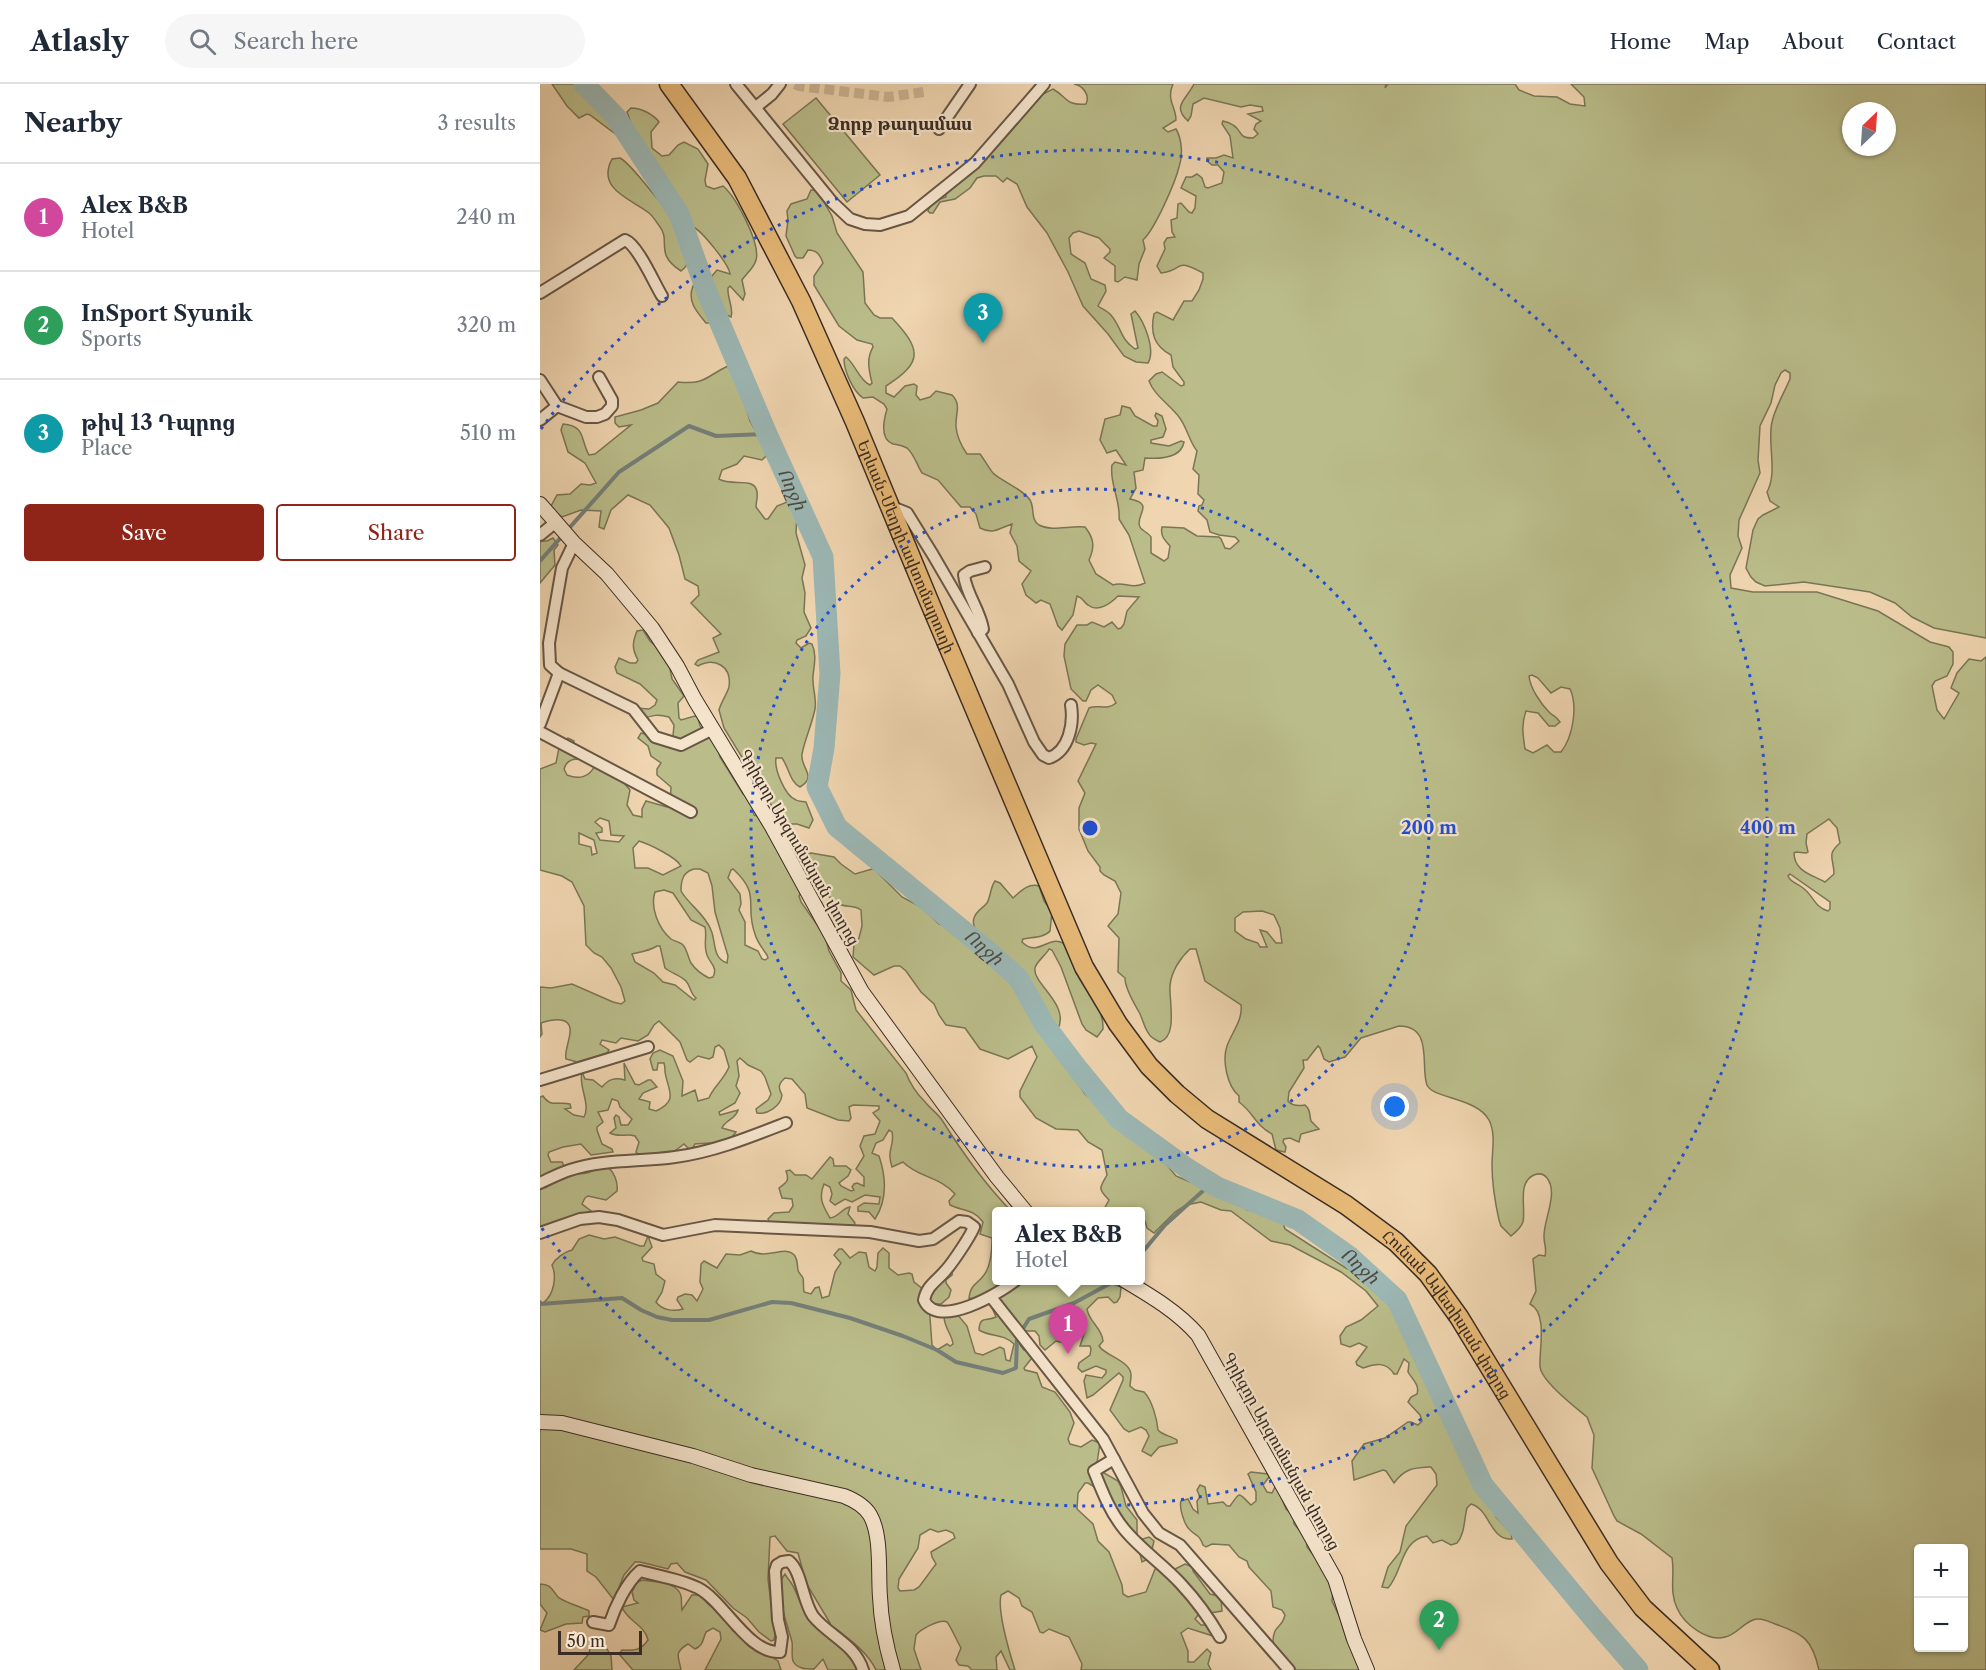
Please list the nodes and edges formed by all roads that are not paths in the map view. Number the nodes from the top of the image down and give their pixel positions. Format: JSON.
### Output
{"nodes":[{"id":1,"x":669,"y":84,"type":"edge"},
{"id":2,"x":736,"y":84,"type":"edge"},
{"id":3,"x":780,"y":84,"type":"edge"},
{"id":4,"x":970,"y":84,"type":"edge"},
{"id":5,"x":1044,"y":84,"type":"edge"},
{"id":6,"x":756,"y":106,"type":"junction"},
{"id":7,"x":939,"y":129,"type":"dead end"},
{"id":8,"x":540,"y":293,"type":"edge"},
{"id":9,"x":662,"y":296,"type":"dead end"},
{"id":10,"x":599,"y":377,"type":"dead end"},
{"id":11,"x":540,"y":380,"type":"edge"},
{"id":12,"x":557,"y":406,"type":"junction"},
{"id":13,"x":540,"y":420,"type":"edge"},
{"id":14,"x":540,"y":504,"type":"edge"},
{"id":15,"x":891,"y":507,"type":"junction"},
{"id":16,"x":556,"y":522,"type":"junction"},
{"id":17,"x":540,"y":536,"type":"edge"},
{"id":18,"x":574,"y":543,"type":"junction"},
{"id":19,"x":985,"y":567,"type":"dead end"},
{"id":20,"x":978,"y":633,"type":"junction"},
{"id":21,"x":559,"y":673,"type":"junction"},
{"id":22,"x":1071,"y":705,"type":"dead end"},
{"id":23,"x":540,"y":724,"type":"edge"},
{"id":24,"x":713,"y":729,"type":"junction"},
{"id":25,"x":540,"y":732,"type":"edge"},
{"id":26,"x":691,"y":812,"type":"dead end"},
{"id":27,"x":1118,"y":1024,"type":"joint"},
{"id":28,"x":648,"y":1047,"type":"dead end"},
{"id":29,"x":540,"y":1080,"type":"edge"},
{"id":30,"x":786,"y":1123,"type":"dead end"},
{"id":31,"x":540,"y":1183,"type":"edge"},
{"id":32,"x":1022,"y":1207,"type":"edge"},
{"id":33,"x":540,"y":1233,"type":"edge"},
{"id":34,"x":1010,"y":1285,"type":"edge"},
{"id":35,"x":1130,"y":1285,"type":"edge"},
{"id":36,"x":991,"y":1297,"type":"junction"},
{"id":37,"x":540,"y":1422,"type":"edge"},
{"id":38,"x":1114,"y":1459,"type":"junction"},
{"id":39,"x":593,"y":1622,"type":"dead end"},
{"id":40,"x":1220,"y":1637,"type":"dead end"},
{"id":41,"x":863,"y":1670,"type":"edge"},
{"id":42,"x":893,"y":1670,"type":"edge"},
{"id":43,"x":1289,"y":1670,"type":"edge"},
{"id":44,"x":1367,"y":1670,"type":"edge"},
{"id":45,"x":1710,"y":1670,"type":"edge"}],
"edges":[{"from":1,"to":15,"type":"highway","name":"Երևան-Մեղրի ավտոմայրուղի"},
{"from":2,"to":6,"type":"street"},
{"from":3,"to":6,"type":"street"},
{"from":4,"to":7,"type":"street"},
{"from":5,"to":6,"type":"street"},
{"from":8,"to":9,"type":"street"},
{"from":10,"to":12,"type":"street"},
{"from":11,"to":12,"type":"street"},
{"from":12,"to":13,"type":"street"},
{"from":14,"to":16,"type":"street","name":"Գրիգոր Արզումանյան փողոց"},
{"from":15,"to":20,"type":"street"},
{"from":15,"to":27,"type":"highway","name":"Երևան-Մեղրի ավտոմայրուղի"},
{"from":16,"to":17,"type":"street"},
{"from":16,"to":18,"type":"street","name":"Գրիգոր Արզումանյան փողոց"},
{"from":18,"to":21,"type":"street"},
{"from":18,"to":24,"type":"street","name":"Գրիգոր Արզումանյան փողոց"},
{"from":19,"to":20,"type":"street"},
{"from":20,"to":22,"type":"street"},
{"from":21,"to":23,"type":"street"},
{"from":21,"to":24,"type":"street"},
{"from":24,"to":32,"type":"street","name":"Գրիգոր Արզումանյան փողոց"},
{"from":25,"to":26,"type":"street"},
{"from":27,"to":45,"type":"highway","name":"Հունան Ավետիսյան փողոց"},
{"from":28,"to":29,"type":"street"},
{"from":30,"to":31,"type":"street"},
{"from":33,"to":36,"type":"street"},
{"from":34,"to":36,"type":"street"},
{"from":35,"to":44,"type":"street","name":"Գրիգոր Արզումանյան փողոց"},
{"from":36,"to":38,"type":"street"},
{"from":37,"to":42,"type":"street"},
{"from":38,"to":40,"type":"street"},
{"from":38,"to":43,"type":"street"},
{"from":39,"to":41,"type":"street"}]}
